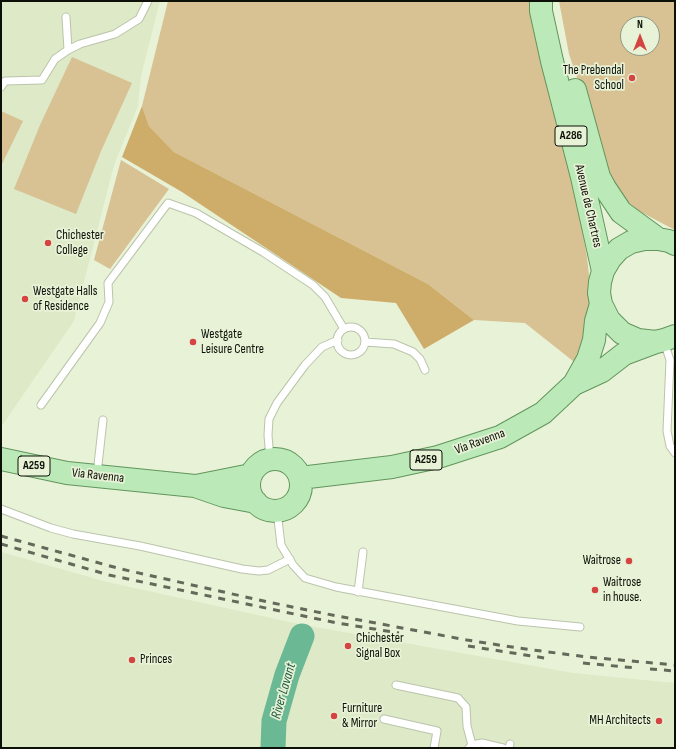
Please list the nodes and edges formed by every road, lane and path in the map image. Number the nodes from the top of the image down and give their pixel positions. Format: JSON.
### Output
{"nodes":[{"id":1,"x":148,"y":1,"type":"edge"},
{"id":2,"x":541,"y":1,"type":"edge"},
{"id":3,"x":555,"y":1,"type":"edge"},
{"id":4,"x":66,"y":16,"type":"dead end"},
{"id":5,"x":68,"y":50,"type":"junction"},
{"id":6,"x":1,"y":87,"type":"edge"},
{"id":7,"x":666,"y":241,"type":"edge"},
{"id":8,"x":603,"y":271,"type":"junction"},
{"id":9,"x":601,"y":304,"type":"junction"},
{"id":10,"x":344,"y":329,"type":"junction"},
{"id":11,"x":665,"y":339,"type":"edge"},
{"id":12,"x":338,"y":340,"type":"junction"},
{"id":13,"x":365,"y":342,"type":"junction"},
{"id":14,"x":425,"y":370,"type":"dead end"},
{"id":15,"x":574,"y":384,"type":"junction"},
{"id":16,"x":41,"y":405,"type":"dead end"},
{"id":17,"x":103,"y":420,"type":"dead end"},
{"id":18,"x":675,"y":453,"type":"edge"},
{"id":19,"x":1,"y":460,"type":"edge"},
{"id":20,"x":270,"y":460,"type":"junction"},
{"id":21,"x":251,"y":475,"type":"junction"},
{"id":22,"x":97,"y":477,"type":"junction"},
{"id":23,"x":300,"y":478,"type":"junction"},
{"id":24,"x":195,"y":486,"type":"junction"},
{"id":25,"x":256,"y":502,"type":"junction"},
{"id":26,"x":1,"y":509,"type":"edge"},
{"id":27,"x":277,"y":510,"type":"junction"},
{"id":28,"x":363,"y":552,"type":"dead end"},
{"id":29,"x":290,"y":559,"type":"junction"},
{"id":30,"x":358,"y":592,"type":"junction"},
{"id":31,"x":580,"y":627,"type":"dead end"},
{"id":32,"x":396,"y":685,"type":"dead end"},
{"id":33,"x":384,"y":719,"type":"dead end"},
{"id":34,"x":470,"y":747,"type":"edge"},
{"id":35,"x":507,"y":747,"type":"edge"},
{"id":36,"x":434,"y":748,"type":"edge"}],
"edges":[{"from":1,"to":5,"type":"lane"},
{"from":2,"to":8,"type":"main road","name":"Avenue de Chartres","number":"A286"},
{"from":3,"to":7,"type":"main road","name":"Avenue de Chartres","number":"A286"},
{"from":4,"to":5,"type":"lane"},
{"from":5,"to":6,"type":"lane"},
{"from":7,"to":8,"type":"main road"},
{"from":8,"to":9,"type":"main road"},
{"from":9,"to":11,"type":"main road"},
{"from":9,"to":15,"type":"main road","name":"Via Ravenna","number":"A259"},
{"from":10,"to":12,"type":"lane"},
{"from":10,"to":13,"type":"lane"},
{"from":10,"to":16,"type":"lane"},
{"from":11,"to":15,"type":"main road","name":"Via Ravenna","number":"A259"},
{"from":11,"to":18,"type":"lane"},
{"from":12,"to":13,"type":"lane"},
{"from":12,"to":20,"type":"lane"},
{"from":13,"to":14,"type":"lane"},
{"from":15,"to":23,"type":"main road","name":"Via Ravenna","number":"A259"},
{"from":17,"to":22,"type":"lane"},
{"from":19,"to":22,"type":"main road","name":"Via Ravenna","number":"A259"},
{"from":20,"to":21,"type":"main road"},
{"from":20,"to":23,"type":"main road"},
{"from":21,"to":24,"type":"main road","name":"Via Ravenna"},
{"from":21,"to":25,"type":"main road"},
{"from":22,"to":24,"type":"main road","name":"Via Ravenna"},
{"from":23,"to":27,"type":"main road"},
{"from":24,"to":25,"type":"main road","name":"Via Ravenna"},
{"from":25,"to":27,"type":"main road"},
{"from":26,"to":29,"type":"lane"},
{"from":27,"to":29,"type":"lane"},
{"from":28,"to":30,"type":"lane"},
{"from":29,"to":30,"type":"lane"},
{"from":30,"to":31,"type":"lane"},
{"from":32,"to":34,"type":"lane"},
{"from":33,"to":36,"type":"lane"},
{"from":34,"to":35,"type":"lane"}]}
